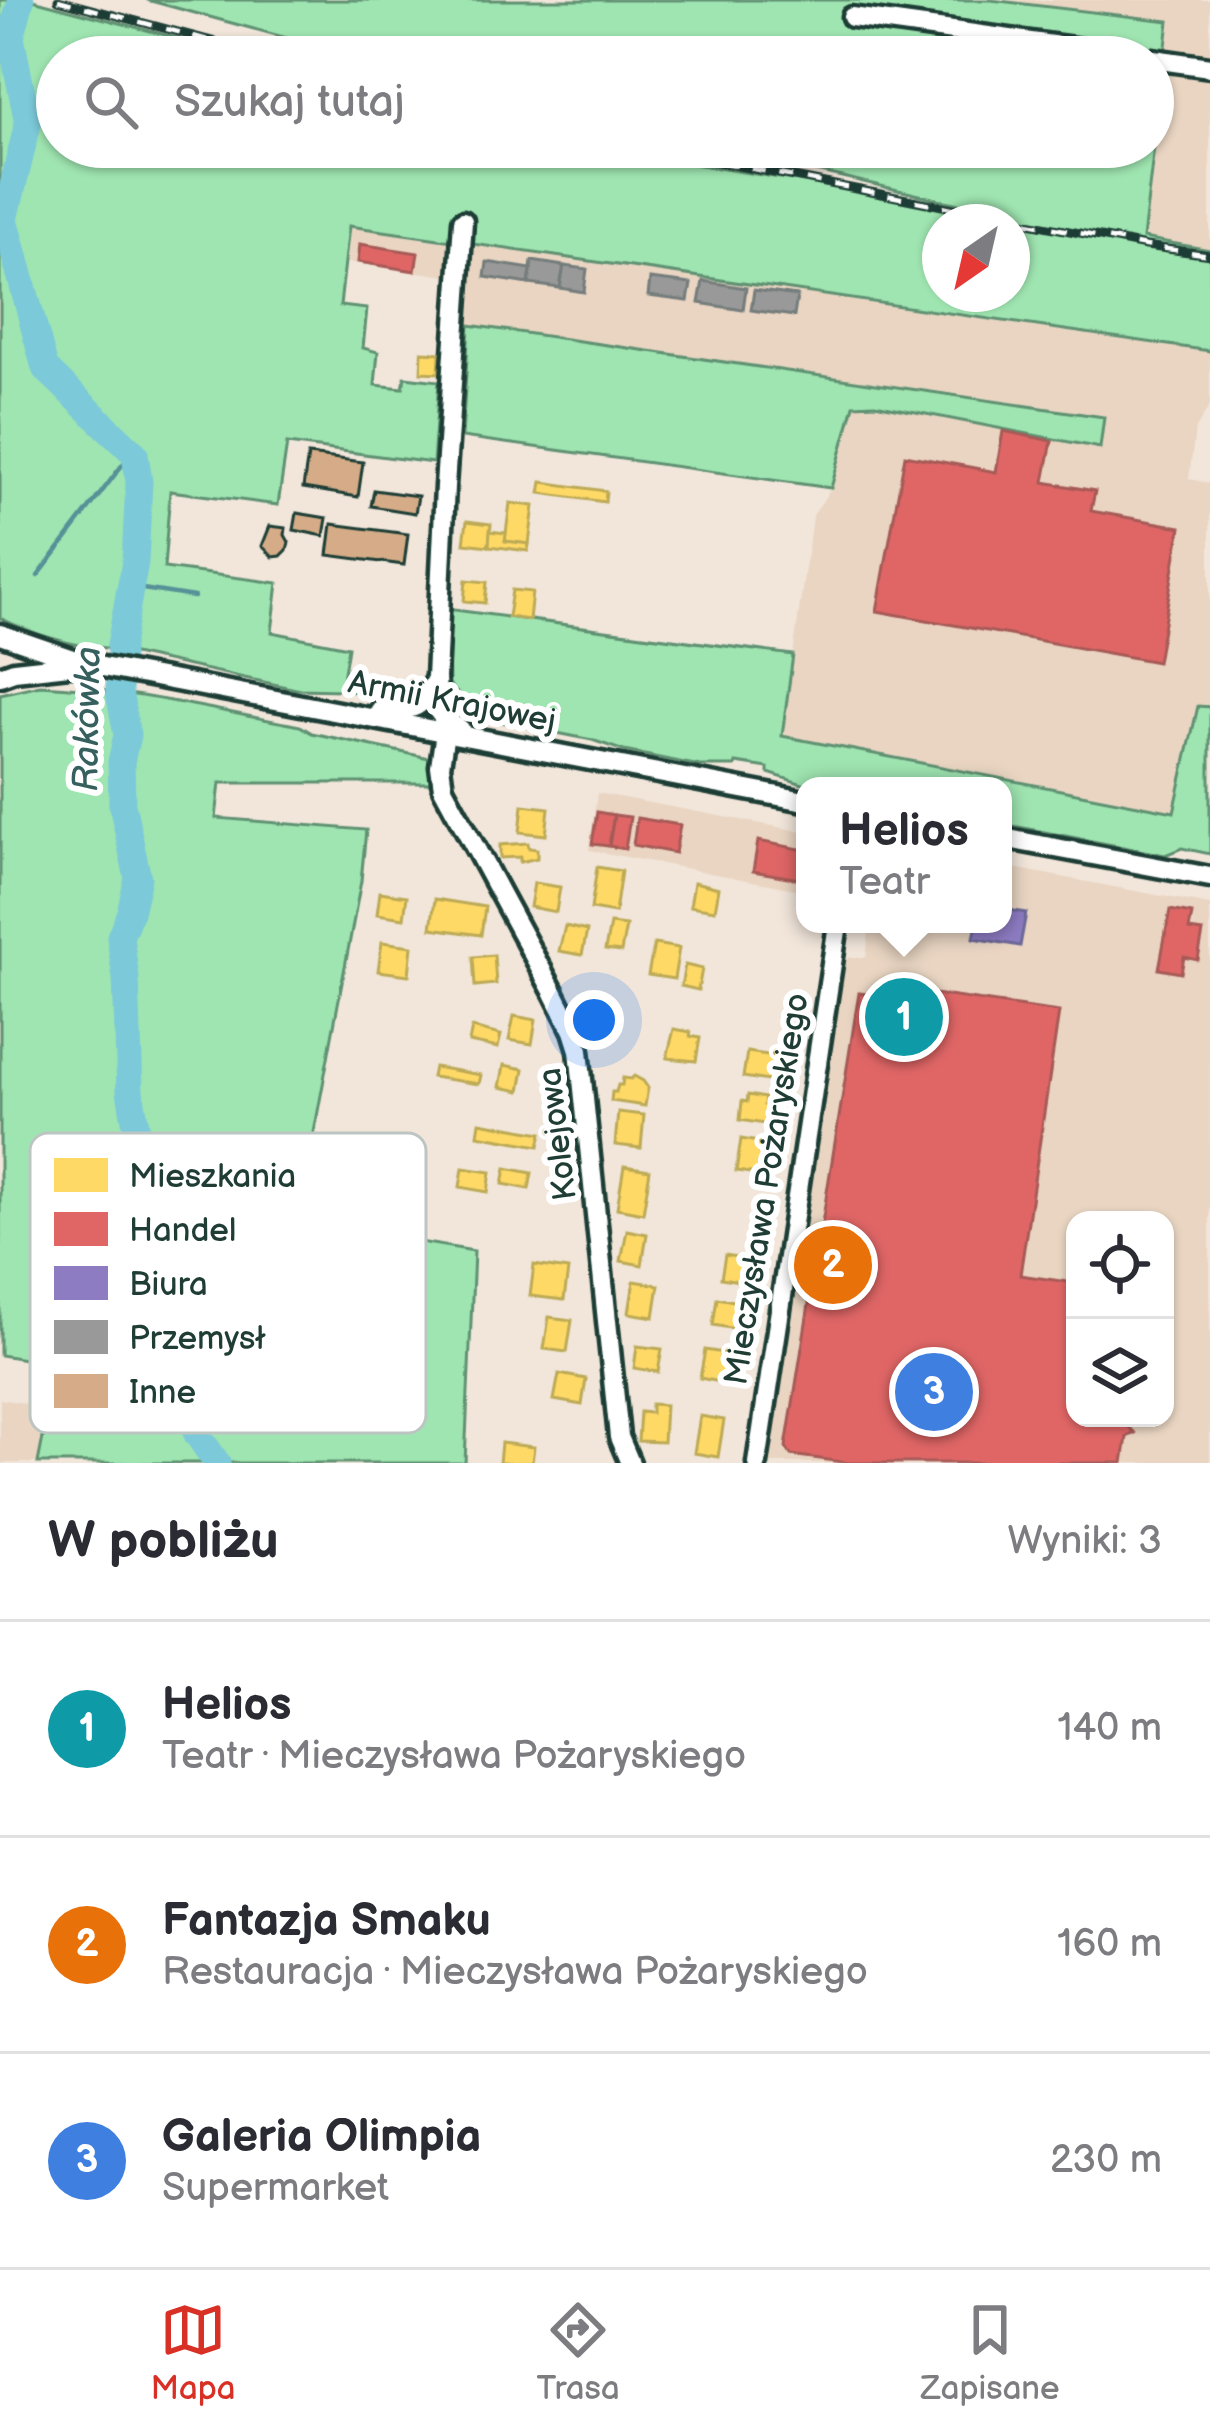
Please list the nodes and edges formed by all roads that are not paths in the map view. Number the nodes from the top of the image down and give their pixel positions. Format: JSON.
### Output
{"nodes":[{"id":1,"x":852,"y":17,"type":"dead end"},
{"id":2,"x":988,"y":36,"type":"edge"},
{"id":3,"x":1174,"y":62,"type":"edge"},
{"id":4,"x":1210,"y":67,"type":"edge"},
{"id":5,"x":463,"y":221,"type":"dead end"},
{"id":6,"x":0,"y":636,"type":"edge"},
{"id":7,"x":87,"y":664,"type":"junction"},
{"id":8,"x":0,"y":675,"type":"edge"},
{"id":9,"x":436,"y":678,"type":"junction"},
{"id":10,"x":328,"y":708,"type":"junction"},
{"id":11,"x":445,"y":732,"type":"junction"},
{"id":12,"x":475,"y":738,"type":"junction"},
{"id":13,"x":441,"y":757,"type":"junction"},
{"id":14,"x":796,"y":799,"type":"edge"},
{"id":15,"x":1012,"y":840,"type":"edge"},
{"id":16,"x":1207,"y":877,"type":"edge"},
{"id":17,"x":837,"y":933,"type":"edge"},
{"id":18,"x":630,"y":1463,"type":"edge"},
{"id":19,"x":757,"y":1463,"type":"edge"}],
"edges":[{"from":1,"to":2,"type":"street"},
{"from":3,"to":4,"type":"street"},
{"from":5,"to":9,"type":"street"},
{"from":6,"to":7,"type":"street","name":"Armii Krajowej"},
{"from":6,"to":8,"type":"street"},
{"from":7,"to":8,"type":"street","name":"Armii Krajowej"},
{"from":7,"to":10,"type":"street","name":"Armii Krajowej"},
{"from":9,"to":10,"type":"street"},
{"from":9,"to":12,"type":"street"},
{"from":10,"to":11,"type":"street","name":"Armii Krajowej"},
{"from":10,"to":13,"type":"street"},
{"from":11,"to":12,"type":"street","name":"Armii Krajowej"},
{"from":11,"to":13,"type":"street","name":"Kolejowa"},
{"from":12,"to":13,"type":"street"},
{"from":12,"to":14,"type":"street","name":"Armii Krajowej"},
{"from":13,"to":18,"type":"street","name":"Kolejowa"},
{"from":15,"to":16,"type":"street"},
{"from":17,"to":19,"type":"street","name":"Mieczysława Pożaryskiego"}]}
